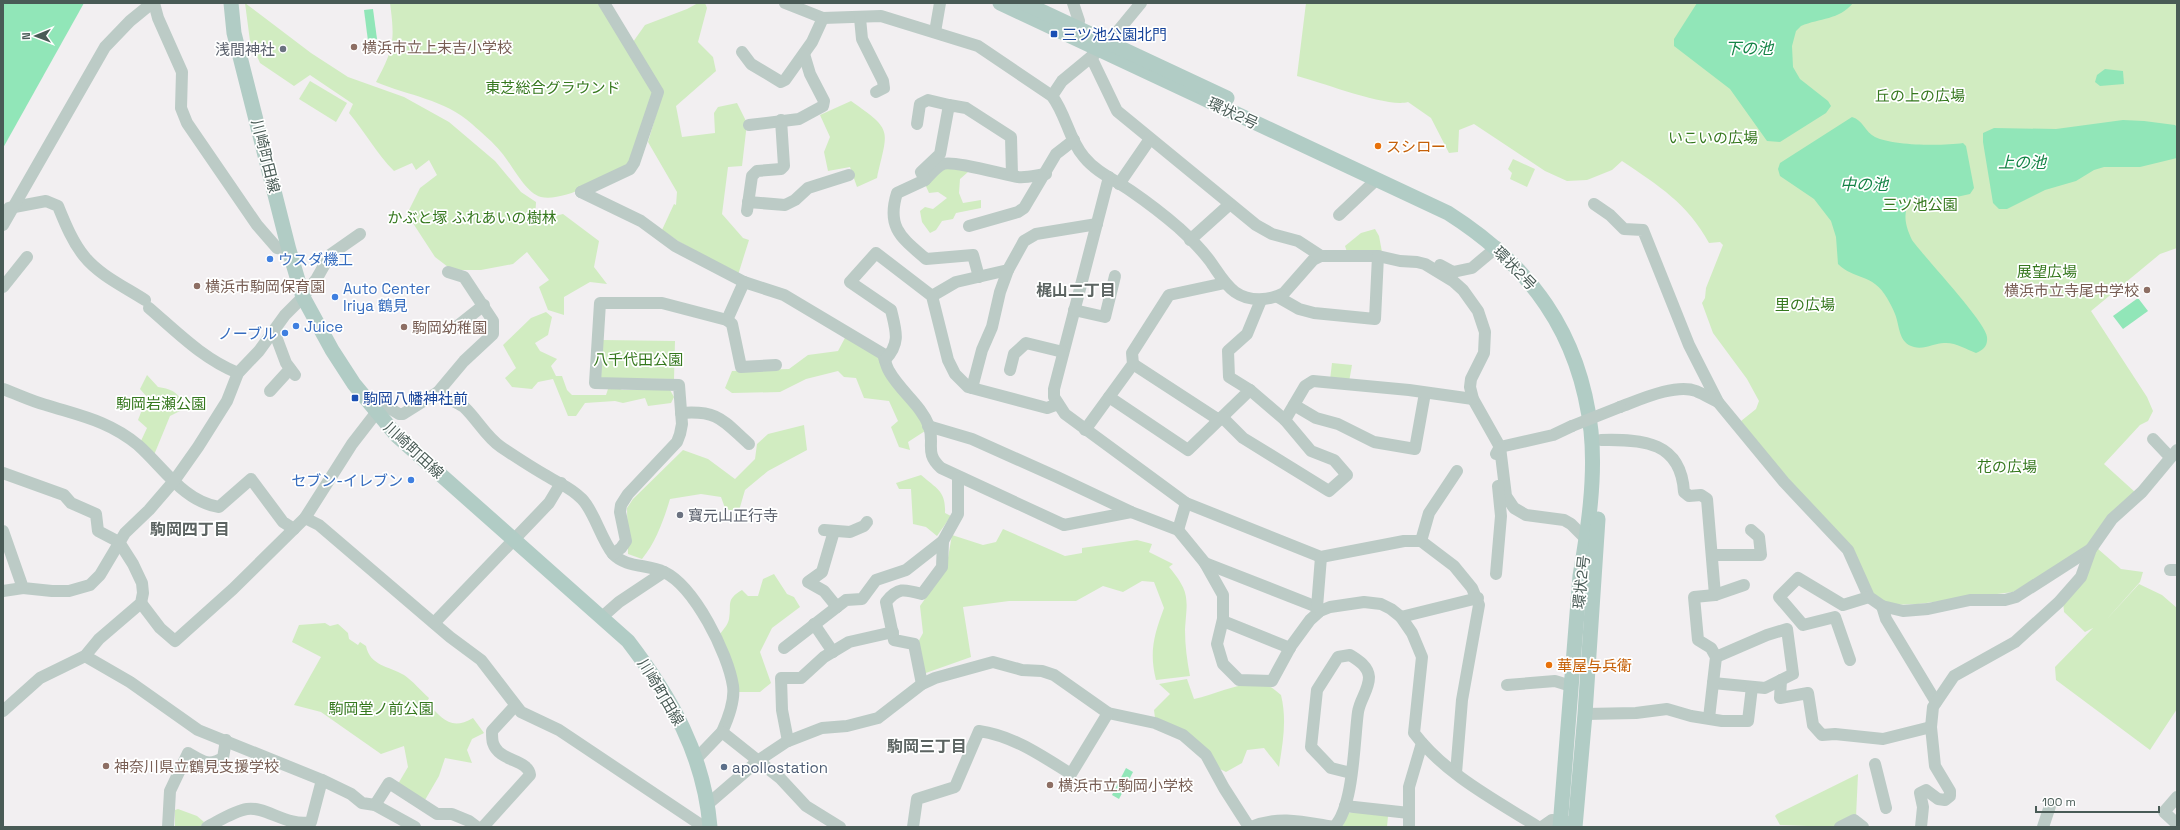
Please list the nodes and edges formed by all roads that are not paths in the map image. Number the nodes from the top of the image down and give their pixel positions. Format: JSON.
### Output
{"nodes":[{"id":1,"x":153,"y":3,"type":"edge"},
{"id":2,"x":231,"y":3,"type":"edge"},
{"id":3,"x":785,"y":3,"type":"edge"},
{"id":4,"x":940,"y":3,"type":"edge"},
{"id":5,"x":1000,"y":3,"type":"edge"},
{"id":6,"x":1024,"y":3,"type":"edge"},
{"id":7,"x":1074,"y":3,"type":"edge"},
{"id":8,"x":1141,"y":3,"type":"edge"},
{"id":9,"x":608,"y":4,"type":"edge"},
{"id":10,"x":823,"y":18,"type":"junction"},
{"id":11,"x":860,"y":18,"type":"junction"},
{"id":12,"x":1075,"y":28,"type":"junction"},
{"id":13,"x":935,"y":32,"type":"junction"},
{"id":14,"x":1100,"y":50,"type":"junction"},
{"id":15,"x":742,"y":52,"type":"dead end"},
{"id":16,"x":804,"y":54,"type":"junction"},
{"id":17,"x":876,"y":92,"type":"dead end"},
{"id":18,"x":1052,"y":96,"type":"junction"},
{"id":19,"x":949,"y":105,"type":"junction"},
{"id":20,"x":781,"y":120,"type":"junction"},
{"id":21,"x":917,"y":124,"type":"dead end"},
{"id":22,"x":750,"y":125,"type":"dead end"},
{"id":23,"x":1074,"y":140,"type":"junction"},
{"id":24,"x":1150,"y":140,"type":"junction"},
{"id":25,"x":1046,"y":174,"type":"junction"},
{"id":26,"x":849,"y":175,"type":"dead end"},
{"id":27,"x":1012,"y":175,"type":"junction"},
{"id":28,"x":1109,"y":177,"type":"junction"},
{"id":29,"x":925,"y":180,"type":"junction"},
{"id":30,"x":1376,"y":180,"type":"junction"},
{"id":31,"x":1119,"y":184,"type":"junction"},
{"id":32,"x":1230,"y":204,"type":"junction"},
{"id":33,"x":1594,"y":204,"type":"dead end"},
{"id":34,"x":8,"y":208,"type":"edge"},
{"id":35,"x":1339,"y":215,"type":"dead end"},
{"id":36,"x":1097,"y":224,"type":"junction"},
{"id":37,"x":3,"y":225,"type":"edge"},
{"id":38,"x":969,"y":226,"type":"dead end"},
{"id":39,"x":360,"y":234,"type":"dead end"},
{"id":40,"x":1190,"y":240,"type":"junction"},
{"id":41,"x":1497,"y":247,"type":"junction"},
{"id":42,"x":289,"y":250,"type":"junction"},
{"id":43,"x":1321,"y":256,"type":"junction"},
{"id":44,"x":1378,"y":256,"type":"junction"},
{"id":45,"x":27,"y":257,"type":"dead end"},
{"id":46,"x":1417,"y":262,"type":"junction"},
{"id":47,"x":1008,"y":270,"type":"junction"},
{"id":48,"x":448,"y":272,"type":"dead end"},
{"id":49,"x":1115,"y":276,"type":"dead end"},
{"id":50,"x":979,"y":277,"type":"junction"},
{"id":51,"x":744,"y":282,"type":"junction"},
{"id":52,"x":1225,"y":283,"type":"junction"},
{"id":53,"x":3,"y":287,"type":"edge"},
{"id":54,"x":932,"y":296,"type":"junction"},
{"id":55,"x":303,"y":297,"type":"junction"},
{"id":56,"x":1278,"y":297,"type":"junction"},
{"id":57,"x":1261,"y":300,"type":"junction"},
{"id":58,"x":484,"y":305,"type":"junction"},
{"id":59,"x":1074,"y":310,"type":"junction"},
{"id":60,"x":727,"y":320,"type":"junction"},
{"id":61,"x":455,"y":328,"type":"dead end"},
{"id":62,"x":274,"y":331,"type":"junction"},
{"id":63,"x":1063,"y":352,"type":"junction"},
{"id":64,"x":885,"y":360,"type":"junction"},
{"id":65,"x":1133,"y":364,"type":"junction"},
{"id":66,"x":776,"y":365,"type":"dead end"},
{"id":67,"x":1010,"y":370,"type":"dead end"},
{"id":68,"x":238,"y":373,"type":"junction"},
{"id":69,"x":972,"y":388,"type":"junction"},
{"id":70,"x":3,"y":389,"type":"edge"},
{"id":71,"x":1250,"y":390,"type":"junction"},
{"id":72,"x":270,"y":391,"type":"dead end"},
{"id":73,"x":438,"y":392,"type":"junction"},
{"id":74,"x":1425,"y":393,"type":"junction"},
{"id":75,"x":1109,"y":397,"type":"junction"},
{"id":76,"x":1474,"y":399,"type":"junction"},
{"id":77,"x":1718,"y":402,"type":"junction"},
{"id":78,"x":1058,"y":404,"type":"junction"},
{"id":79,"x":1294,"y":405,"type":"junction"},
{"id":80,"x":376,"y":413,"type":"junction"},
{"id":81,"x":681,"y":413,"type":"junction"},
{"id":82,"x":1220,"y":418,"type":"junction"},
{"id":83,"x":1286,"y":420,"type":"junction"},
{"id":84,"x":928,"y":426,"type":"junction"},
{"id":85,"x":1085,"y":430,"type":"junction"},
{"id":86,"x":2153,"y":439,"type":"dead end"},
{"id":87,"x":1601,"y":440,"type":"junction"},
{"id":88,"x":749,"y":444,"type":"dead end"},
{"id":89,"x":1500,"y":447,"type":"junction"},
{"id":90,"x":2174,"y":453,"type":"edge"},
{"id":91,"x":1457,"y":470,"type":"dead end"},
{"id":92,"x":3,"y":473,"type":"edge"},
{"id":93,"x":958,"y":478,"type":"junction"},
{"id":94,"x":174,"y":481,"type":"junction"},
{"id":95,"x":561,"y":483,"type":"junction"},
{"id":96,"x":1186,"y":503,"type":"junction"},
{"id":97,"x":1131,"y":512,"type":"junction"},
{"id":98,"x":305,"y":518,"type":"junction"},
{"id":99,"x":867,"y":522,"type":"dead end"},
{"id":100,"x":294,"y":529,"type":"junction"},
{"id":101,"x":1178,"y":530,"type":"junction"},
{"id":102,"x":1751,"y":530,"type":"dead end"},
{"id":103,"x":3,"y":531,"type":"edge"},
{"id":104,"x":1586,"y":539,"type":"junction"},
{"id":105,"x":514,"y":540,"type":"junction"},
{"id":106,"x":943,"y":540,"type":"junction"},
{"id":107,"x":1421,"y":541,"type":"junction"},
{"id":108,"x":119,"y":542,"type":"junction"},
{"id":109,"x":2091,"y":549,"type":"junction"},
{"id":110,"x":613,"y":554,"type":"junction"},
{"id":111,"x":1712,"y":555,"type":"junction"},
{"id":112,"x":1321,"y":558,"type":"junction"},
{"id":113,"x":1205,"y":563,"type":"junction"},
{"id":114,"x":664,"y":572,"type":"junction"},
{"id":115,"x":1496,"y":574,"type":"dead end"},
{"id":116,"x":1744,"y":585,"type":"dead end"},
{"id":117,"x":23,"y":588,"type":"junction"},
{"id":118,"x":3,"y":591,"type":"edge"},
{"id":119,"x":1715,"y":594,"type":"junction"},
{"id":120,"x":1870,"y":597,"type":"junction"},
{"id":121,"x":1478,"y":598,"type":"junction"},
{"id":122,"x":141,"y":603,"type":"junction"},
{"id":123,"x":1882,"y":606,"type":"junction"},
{"id":124,"x":837,"y":607,"type":"junction"},
{"id":125,"x":1318,"y":609,"type":"junction"},
{"id":126,"x":602,"y":616,"type":"junction"},
{"id":127,"x":1401,"y":617,"type":"junction"},
{"id":128,"x":1223,"y":620,"type":"junction"},
{"id":129,"x":434,"y":623,"type":"junction"},
{"id":130,"x":814,"y":624,"type":"junction"},
{"id":131,"x":892,"y":632,"type":"junction"},
{"id":132,"x":784,"y":648,"type":"dead end"},
{"id":133,"x":1290,"y":648,"type":"junction"},
{"id":134,"x":833,"y":652,"type":"junction"},
{"id":135,"x":86,"y":656,"type":"junction"},
{"id":136,"x":1716,"y":657,"type":"junction"},
{"id":137,"x":1850,"y":660,"type":"dead end"},
{"id":138,"x":1781,"y":680,"type":"junction"},
{"id":139,"x":1713,"y":683,"type":"junction"},
{"id":140,"x":922,"y":684,"type":"junction"},
{"id":141,"x":1507,"y":685,"type":"dead end"},
{"id":142,"x":1571,"y":686,"type":"junction"},
{"id":143,"x":1752,"y":687,"type":"junction"},
{"id":144,"x":1936,"y":702,"type":"junction"},
{"id":145,"x":515,"y":706,"type":"junction"},
{"id":146,"x":3,"y":711,"type":"edge"},
{"id":147,"x":1108,"y":713,"type":"junction"},
{"id":148,"x":1585,"y":714,"type":"junction"},
{"id":149,"x":1709,"y":718,"type":"junction"},
{"id":150,"x":1931,"y":727,"type":"junction"},
{"id":151,"x":722,"y":732,"type":"junction"},
{"id":152,"x":226,"y":740,"type":"junction"},
{"id":153,"x":788,"y":741,"type":"junction"},
{"id":154,"x":1422,"y":743,"type":"junction"},
{"id":155,"x":697,"y":758,"type":"junction"},
{"id":156,"x":759,"y":760,"type":"junction"},
{"id":157,"x":1875,"y":764,"type":"dead end"},
{"id":158,"x":1351,"y":773,"type":"junction"},
{"id":159,"x":1456,"y":774,"type":"junction"},
{"id":160,"x":322,"y":780,"type":"junction"},
{"id":161,"x":2177,"y":797,"type":"edge"},
{"id":162,"x":708,"y":804,"type":"junction"},
{"id":163,"x":375,"y":805,"type":"junction"},
{"id":164,"x":1345,"y":806,"type":"junction"},
{"id":165,"x":2050,"y":806,"type":"dead end"},
{"id":166,"x":1886,"y":808,"type":"dead end"},
{"id":167,"x":1410,"y":813,"type":"junction"},
{"id":168,"x":1568,"y":824,"type":"edge"},
{"id":169,"x":2177,"y":824,"type":"edge"},
{"id":170,"x":168,"y":827,"type":"edge"},
{"id":171,"x":207,"y":827,"type":"edge"},
{"id":172,"x":415,"y":827,"type":"edge"},
{"id":173,"x":477,"y":827,"type":"edge"},
{"id":174,"x":483,"y":827,"type":"edge"},
{"id":175,"x":704,"y":827,"type":"edge"},
{"id":176,"x":710,"y":827,"type":"edge"},
{"id":177,"x":840,"y":827,"type":"edge"},
{"id":178,"x":913,"y":827,"type":"edge"},
{"id":179,"x":1250,"y":827,"type":"edge"},
{"id":180,"x":1409,"y":827,"type":"edge"},
{"id":181,"x":1538,"y":827,"type":"edge"},
{"id":182,"x":1542,"y":827,"type":"edge"},
{"id":183,"x":1840,"y":827,"type":"edge"},
{"id":184,"x":1863,"y":827,"type":"edge"},
{"id":185,"x":1921,"y":827,"type":"edge"},
{"id":186,"x":2043,"y":827,"type":"edge"}],
"edges":[{"from":1,"to":34,"type":"street"},
{"from":1,"to":42,"type":"street"},
{"from":2,"to":42,"type":"main road","name":"川崎町田線"},
{"from":3,"to":10,"type":"street"},
{"from":4,"to":13,"type":"street"},
{"from":5,"to":14,"type":"main road","name":"環状2号"},
{"from":6,"to":12,"type":"main road","name":"環状2号"},
{"from":7,"to":12,"type":"street"},
{"from":8,"to":14,"type":"street"},
{"from":9,"to":51,"type":"street"},
{"from":10,"to":11,"type":"street"},
{"from":10,"to":16,"type":"street"},
{"from":11,"to":13,"type":"street"},
{"from":11,"to":17,"type":"street"},
{"from":12,"to":14,"type":"main road","name":"環状2号"},
{"from":13,"to":18,"type":"street"},
{"from":14,"to":18,"type":"street"},
{"from":14,"to":24,"type":"street"},
{"from":14,"to":30,"type":"main road","name":"環状2号"},
{"from":14,"to":87,"type":"main road","name":"環状2号"},
{"from":15,"to":16,"type":"street"},
{"from":16,"to":20,"type":"street"},
{"from":18,"to":23,"type":"street"},
{"from":19,"to":21,"type":"street"},
{"from":19,"to":27,"type":"street"},
{"from":19,"to":29,"type":"street"},
{"from":20,"to":22,"type":"street"},
{"from":20,"to":26,"type":"street"},
{"from":23,"to":25,"type":"street"},
{"from":23,"to":28,"type":"street"},
{"from":24,"to":31,"type":"street"},
{"from":24,"to":32,"type":"street"},
{"from":25,"to":27,"type":"street"},
{"from":25,"to":38,"type":"street"},
{"from":27,"to":29,"type":"street"},
{"from":28,"to":31,"type":"street"},
{"from":28,"to":36,"type":"street"},
{"from":29,"to":50,"type":"street"},
{"from":30,"to":35,"type":"street"},
{"from":30,"to":41,"type":"main road","name":"環状2号"},
{"from":31,"to":40,"type":"street"},
{"from":32,"to":40,"type":"street"},
{"from":32,"to":43,"type":"street"},
{"from":33,"to":77,"type":"street"},
{"from":34,"to":37,"type":"street"},
{"from":34,"to":68,"type":"street"},
{"from":36,"to":47,"type":"street"},
{"from":36,"to":59,"type":"street"},
{"from":39,"to":55,"type":"street"},
{"from":40,"to":52,"type":"street"},
{"from":41,"to":46,"type":"street"},
{"from":41,"to":104,"type":"main road","name":"環状2号"},
{"from":42,"to":55,"type":"main road","name":"川崎町田線"},
{"from":43,"to":44,"type":"street"},
{"from":43,"to":56,"type":"street"},
{"from":44,"to":46,"type":"street"},
{"from":44,"to":56,"type":"street"},
{"from":45,"to":53,"type":"street"},
{"from":46,"to":76,"type":"street"},
{"from":47,"to":50,"type":"street"},
{"from":47,"to":69,"type":"street"},
{"from":48,"to":58,"type":"street"},
{"from":49,"to":59,"type":"street"},
{"from":50,"to":54,"type":"street"},
{"from":51,"to":60,"type":"street"},
{"from":51,"to":64,"type":"street"},
{"from":52,"to":57,"type":"street"},
{"from":52,"to":65,"type":"street"},
{"from":54,"to":64,"type":"street"},
{"from":54,"to":69,"type":"street"},
{"from":55,"to":62,"type":"street"},
{"from":55,"to":80,"type":"main road","name":"川崎町田線"},
{"from":56,"to":57,"type":"street"},
{"from":57,"to":71,"type":"street"},
{"from":58,"to":61,"type":"street"},
{"from":58,"to":73,"type":"street"},
{"from":59,"to":63,"type":"street"},
{"from":60,"to":66,"type":"street"},
{"from":60,"to":81,"type":"street"},
{"from":62,"to":68,"type":"street"},
{"from":62,"to":72,"type":"street"},
{"from":63,"to":67,"type":"street"},
{"from":63,"to":78,"type":"street"},
{"from":64,"to":84,"type":"street"},
{"from":65,"to":75,"type":"street"},
{"from":65,"to":82,"type":"street"},
{"from":68,"to":94,"type":"street"},
{"from":69,"to":78,"type":"street"},
{"from":70,"to":94,"type":"street"},
{"from":71,"to":82,"type":"street"},
{"from":71,"to":83,"type":"street"},
{"from":73,"to":80,"type":"street"},
{"from":73,"to":95,"type":"street"},
{"from":74,"to":76,"type":"street"},
{"from":74,"to":79,"type":"street"},
{"from":74,"to":79,"type":"street"},
{"from":75,"to":82,"type":"street"},
{"from":75,"to":85,"type":"street"},
{"from":76,"to":89,"type":"street"},
{"from":77,"to":89,"type":"street","bridge":true},
{"from":77,"to":120,"type":"street"},
{"from":78,"to":85,"type":"street"},
{"from":79,"to":83,"type":"street"},
{"from":80,"to":98,"type":"street"},
{"from":80,"to":105,"type":"main road","name":"川崎町田線"},
{"from":81,"to":88,"type":"street"},
{"from":81,"to":110,"type":"street"},
{"from":82,"to":83,"type":"street"},
{"from":84,"to":93,"type":"street"},
{"from":84,"to":97,"type":"street"},
{"from":85,"to":96,"type":"street"},
{"from":86,"to":90,"type":"street"},
{"from":87,"to":111,"type":"street"},
{"from":87,"to":148,"type":"main road","name":"環状2号"},
{"from":89,"to":104,"type":"street"},
{"from":89,"to":115,"type":"street"},
{"from":90,"to":109,"type":"street"},
{"from":91,"to":107,"type":"street"},
{"from":92,"to":108,"type":"street"},
{"from":93,"to":97,"type":"street"},
{"from":93,"to":106,"type":"street"},
{"from":94,"to":100,"type":"street"},
{"from":94,"to":108,"type":"street"},
{"from":95,"to":105,"type":"street"},
{"from":95,"to":110,"type":"street"},
{"from":96,"to":101,"type":"street"},
{"from":96,"to":112,"type":"street"},
{"from":97,"to":101,"type":"street"},
{"from":98,"to":100,"type":"street"},
{"from":98,"to":129,"type":"street"},
{"from":99,"to":124,"type":"street"},
{"from":100,"to":122,"type":"street"},
{"from":101,"to":113,"type":"street"},
{"from":102,"to":111,"type":"street"},
{"from":103,"to":117,"type":"street"},
{"from":104,"to":142,"type":"main road","name":"環状2号"},
{"from":105,"to":126,"type":"main road","name":"川崎町田線"},
{"from":105,"to":129,"type":"street"},
{"from":106,"to":124,"type":"street"},
{"from":106,"to":131,"type":"street"},
{"from":107,"to":112,"type":"street"},
{"from":107,"to":121,"type":"street"},
{"from":108,"to":117,"type":"street"},
{"from":108,"to":122,"type":"street"},
{"from":109,"to":123,"type":"street"},
{"from":109,"to":144,"type":"street"},
{"from":110,"to":114,"type":"street"},
{"from":111,"to":119,"type":"street"},
{"from":112,"to":125,"type":"street"},
{"from":113,"to":125,"type":"street"},
{"from":113,"to":128,"type":"street"},
{"from":114,"to":126,"type":"street"},
{"from":114,"to":151,"type":"street"},
{"from":116,"to":119,"type":"street"},
{"from":117,"to":118,"type":"street"},
{"from":119,"to":136,"type":"street"},
{"from":120,"to":123,"type":"street"},
{"from":120,"to":137,"type":"street"},
{"from":121,"to":127,"type":"street"},
{"from":121,"to":159,"type":"street"},
{"from":122,"to":135,"type":"street"},
{"from":123,"to":144,"type":"street"},
{"from":124,"to":130,"type":"street"},
{"from":125,"to":127,"type":"street"},
{"from":125,"to":133,"type":"street"},
{"from":126,"to":155,"type":"main road","name":"川崎町田線"},
{"from":127,"to":154,"type":"street"},
{"from":128,"to":133,"type":"street"},
{"from":128,"to":133,"type":"street"},
{"from":129,"to":145,"type":"street"},
{"from":130,"to":132,"type":"street"},
{"from":130,"to":134,"type":"street"},
{"from":131,"to":134,"type":"street"},
{"from":131,"to":140,"type":"street"},
{"from":134,"to":153,"type":"street"},
{"from":135,"to":146,"type":"street"},
{"from":135,"to":152,"type":"street"},
{"from":136,"to":138,"type":"street"},
{"from":136,"to":139,"type":"street"},
{"from":138,"to":143,"type":"street"},
{"from":138,"to":150,"type":"street"},
{"from":139,"to":143,"type":"street"},
{"from":139,"to":149,"type":"street"},
{"from":140,"to":147,"type":"street"},
{"from":140,"to":153,"type":"street"},
{"from":141,"to":142,"type":"street"},
{"from":142,"to":168,"type":"main road","name":"環状2号"},
{"from":143,"to":149,"type":"street"},
{"from":144,"to":150,"type":"street"},
{"from":145,"to":174,"type":"street"},
{"from":145,"to":175,"type":"street"},
{"from":147,"to":178,"type":"street"},
{"from":147,"to":179,"type":"street"},
{"from":148,"to":149,"type":"street"},
{"from":148,"to":168,"type":"main road","name":"環状2号"},
{"from":150,"to":185,"type":"street"},
{"from":151,"to":155,"type":"street"},
{"from":151,"to":156,"type":"street"},
{"from":152,"to":160,"type":"street"},
{"from":152,"to":170,"type":"street"},
{"from":153,"to":156,"type":"street"},
{"from":154,"to":159,"type":"street"},
{"from":154,"to":167,"type":"street"},
{"from":155,"to":162,"type":"main road","name":"川崎町田線"},
{"from":156,"to":162,"type":"street"},
{"from":156,"to":177,"type":"street"},
{"from":157,"to":166,"type":"street"},
{"from":158,"to":158,"type":"street"},
{"from":158,"to":164,"type":"street"},
{"from":159,"to":181,"type":"street"},
{"from":160,"to":163,"type":"street"},
{"from":160,"to":171,"type":"street"},
{"from":161,"to":169,"type":"street"},
{"from":162,"to":176,"type":"main road","name":"川崎町田線"},
{"from":163,"to":172,"type":"street"},
{"from":163,"to":173,"type":"street"},
{"from":164,"to":167,"type":"street"},
{"from":164,"to":179,"type":"street"},
{"from":165,"to":186,"type":"street"},
{"from":167,"to":180,"type":"street"},
{"from":168,"to":182,"type":"street"},
{"from":183,"to":184,"type":"street"}]}
